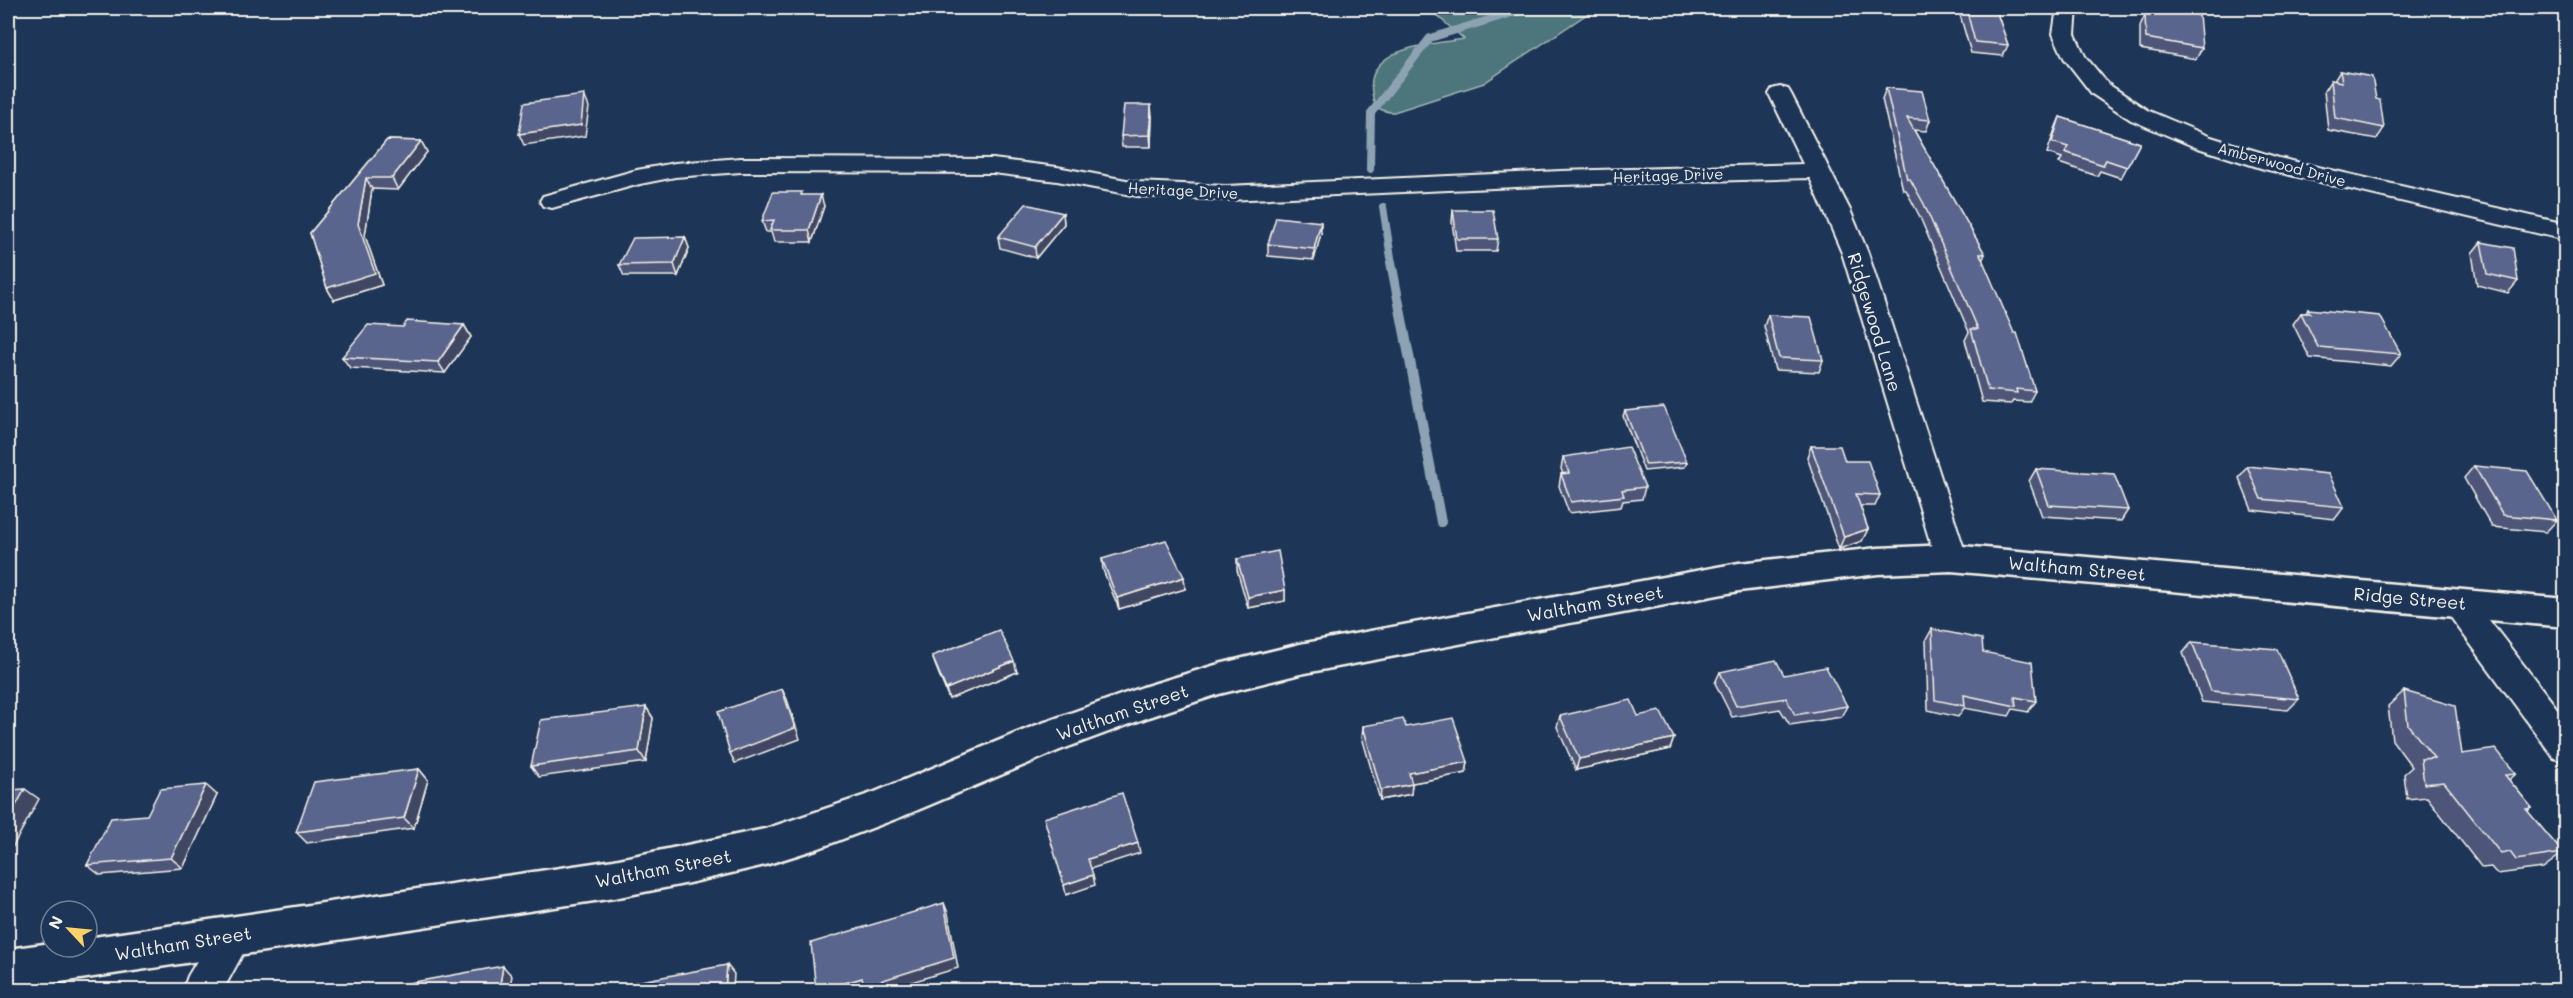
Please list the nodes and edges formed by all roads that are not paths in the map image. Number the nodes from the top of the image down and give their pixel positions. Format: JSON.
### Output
{"nodes":[{"id":1,"x":2067,"y":8,"type":"edge"},
{"id":2,"x":1779,"y":94,"type":"dead end"},
{"id":3,"x":1819,"y":171,"type":"junction"},
{"id":4,"x":552,"y":201,"type":"dead end"},
{"id":5,"x":2565,"y":232,"type":"edge"},
{"id":6,"x":1951,"y":558,"type":"junction"},
{"id":7,"x":2254,"y":584,"type":"joint"},
{"id":8,"x":2458,"y":603,"type":"junction"},
{"id":9,"x":2565,"y":613,"type":"edge"},
{"id":10,"x":2565,"y":747,"type":"edge"},
{"id":11,"x":234,"y":935,"type":"junction"},
{"id":12,"x":8,"y":970,"type":"edge"},
{"id":13,"x":202,"y":990,"type":"edge"}],
"edges":[{"from":1,"to":5,"type":"street","name":"Amberwood Drive"},
{"from":2,"to":3,"type":"street","name":"Ridgewood Lane"},
{"from":3,"to":4,"type":"street","name":"Heritage Drive"},
{"from":3,"to":6,"type":"street","name":"Ridgewood Lane"},
{"from":6,"to":7,"type":"street","name":"Waltham Street"},
{"from":6,"to":11,"type":"street","name":"Waltham Street"},
{"from":7,"to":8,"type":"street","name":"Ridge Street"},
{"from":8,"to":9,"type":"street","name":"Ridge Street"},
{"from":8,"to":10,"type":"street"},
{"from":11,"to":12,"type":"street","name":"Waltham Street"},
{"from":11,"to":13,"type":"street"}]}
